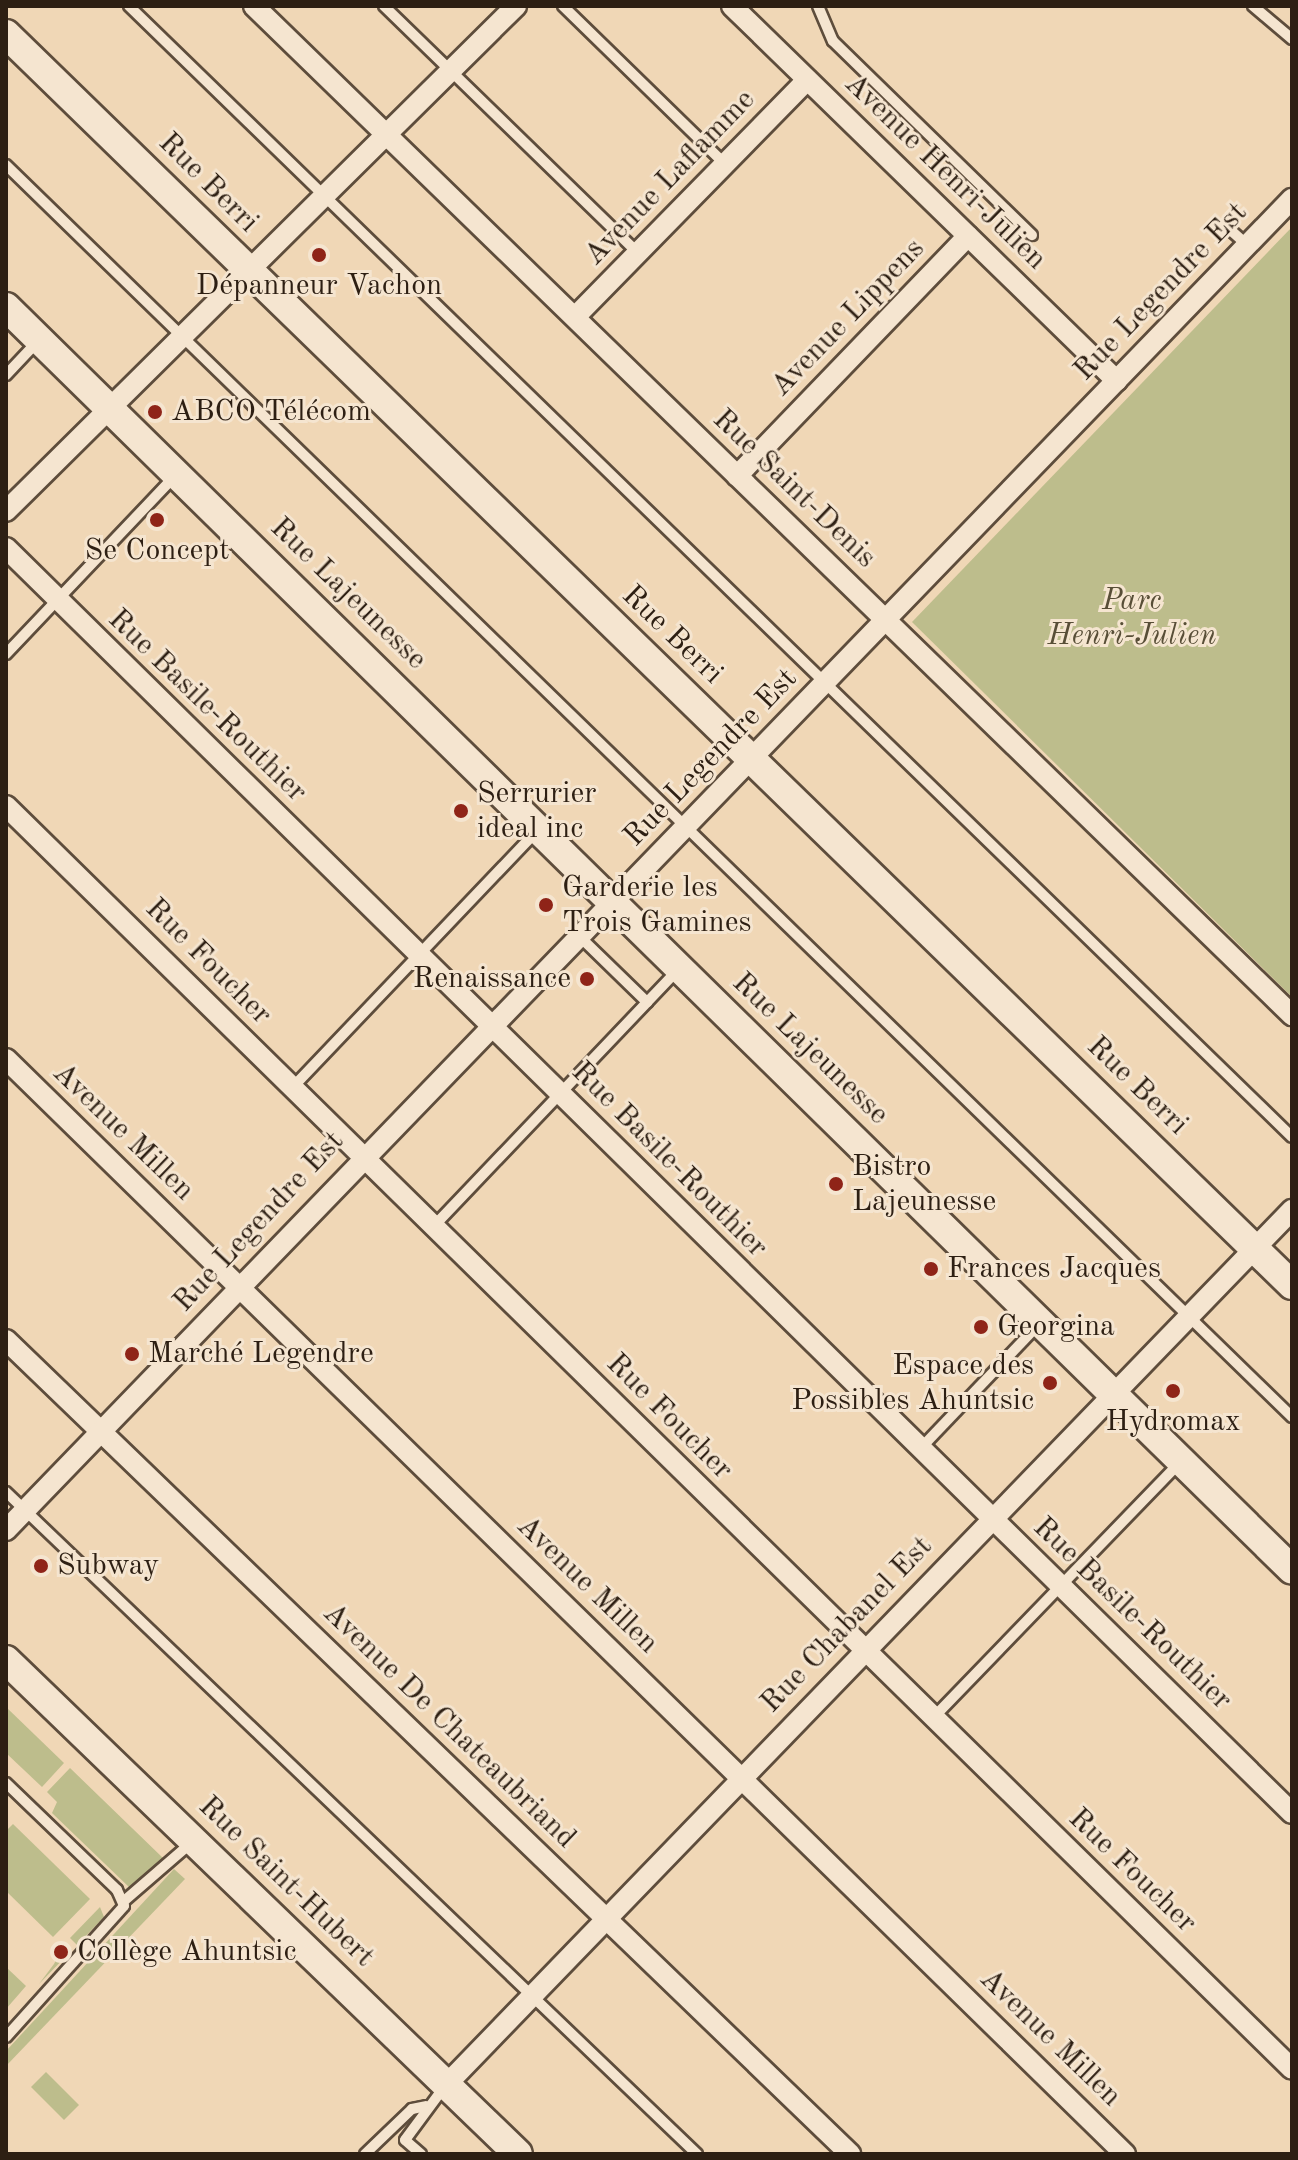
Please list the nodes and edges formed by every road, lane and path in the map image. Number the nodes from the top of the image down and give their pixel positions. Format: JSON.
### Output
{"nodes":[{"id":1,"x":129,"y":6,"type":"edge"},
{"id":2,"x":254,"y":6,"type":"edge"},
{"id":3,"x":384,"y":6,"type":"edge"},
{"id":4,"x":516,"y":6,"type":"edge"},
{"id":5,"x":563,"y":6,"type":"edge"},
{"id":6,"x":732,"y":6,"type":"edge"},
{"id":7,"x":818,"y":6,"type":"edge"},
{"id":8,"x":1253,"y":6,"type":"edge"},
{"id":9,"x":6,"y":34,"type":"edge"},
{"id":10,"x":1292,"y":39,"type":"edge"},
{"id":11,"x":450,"y":70,"type":"junction"},
{"id":12,"x":807,"y":80,"type":"junction"},
{"id":13,"x":383,"y":132,"type":"junction"},
{"id":14,"x":724,"y":163,"type":"junction"},
{"id":15,"x":6,"y":165,"type":"edge"},
{"id":16,"x":322,"y":195,"type":"junction"},
{"id":17,"x":1292,"y":199,"type":"edge"},
{"id":18,"x":1226,"y":226,"type":"dead end"},
{"id":19,"x":1032,"y":235,"type":"dead end"},
{"id":20,"x":968,"y":236,"type":"junction"},
{"id":21,"x":1248,"y":246,"type":"junction"},
{"id":22,"x":638,"y":253,"type":"junction"},
{"id":23,"x":249,"y":271,"type":"junction"},
{"id":24,"x":6,"y":307,"type":"edge"},
{"id":25,"x":575,"y":317,"type":"junction"},
{"id":26,"x":185,"y":338,"type":"junction"},
{"id":27,"x":39,"y":339,"type":"junction"},
{"id":28,"x":6,"y":375,"type":"edge"},
{"id":29,"x":1117,"y":381,"type":"junction"},
{"id":30,"x":110,"y":409,"type":"junction"},
{"id":31,"x":176,"y":474,"type":"junction"},
{"id":32,"x":737,"y":476,"type":"junction"},
{"id":33,"x":6,"y":511,"type":"edge"},
{"id":34,"x":6,"y":548,"type":"edge"},
{"id":35,"x":57,"y":600,"type":"junction"},
{"id":36,"x":887,"y":621,"type":"junction"},
{"id":37,"x":6,"y":654,"type":"edge"},
{"id":38,"x":826,"y":683,"type":"junction"},
{"id":39,"x":752,"y":759,"type":"junction"},
{"id":40,"x":6,"y":806,"type":"edge"},
{"id":41,"x":686,"y":826,"type":"junction"},
{"id":42,"x":539,"y":829,"type":"junction"},
{"id":43,"x":612,"y":901,"type":"junction"},
{"id":44,"x":576,"y":933,"type":"junction"},
{"id":45,"x":419,"y":956,"type":"junction"},
{"id":46,"x":680,"y":969,"type":"junction"},
{"id":47,"x":647,"y":1002,"type":"junction"},
{"id":48,"x":1292,"y":1015,"type":"edge"},
{"id":49,"x":488,"y":1024,"type":"junction"},
{"id":50,"x":6,"y":1059,"type":"edge"},
{"id":51,"x":292,"y":1088,"type":"junction"},
{"id":52,"x":558,"y":1093,"type":"junction"},
{"id":53,"x":1292,"y":1137,"type":"edge"},
{"id":54,"x":362,"y":1157,"type":"junction"},
{"id":55,"x":1292,"y":1210,"type":"edge"},
{"id":56,"x":433,"y":1227,"type":"junction"},
{"id":57,"x":1255,"y":1248,"type":"junction"},
{"id":58,"x":1292,"y":1285,"type":"edge"},
{"id":59,"x":239,"y":1287,"type":"junction"},
{"id":60,"x":1189,"y":1315,"type":"junction"},
{"id":61,"x":1040,"y":1323,"type":"junction"},
{"id":62,"x":6,"y":1340,"type":"edge"},
{"id":63,"x":1112,"y":1392,"type":"junction"},
{"id":64,"x":1292,"y":1417,"type":"edge"},
{"id":65,"x":100,"y":1431,"type":"junction"},
{"id":66,"x":920,"y":1449,"type":"junction"},
{"id":67,"x":1181,"y":1461,"type":"junction"},
{"id":68,"x":6,"y":1492,"type":"edge"},
{"id":69,"x":26,"y":1509,"type":"junction"},
{"id":70,"x":992,"y":1518,"type":"junction"},
{"id":71,"x":6,"y":1530,"type":"edge"},
{"id":72,"x":1292,"y":1570,"type":"edge"},
{"id":73,"x":1061,"y":1587,"type":"junction"},
{"id":74,"x":863,"y":1651,"type":"junction"},
{"id":75,"x":6,"y":1660,"type":"edge"},
{"id":76,"x":933,"y":1718,"type":"junction"},
{"id":77,"x":741,"y":1778,"type":"junction"},
{"id":78,"x":6,"y":1783,"type":"edge"},
{"id":79,"x":1292,"y":1813,"type":"edge"},
{"id":80,"x":194,"y":1840,"type":"junction"},
{"id":81,"x":124,"y":1901,"type":"junction"},
{"id":82,"x":606,"y":1919,"type":"junction"},
{"id":83,"x":532,"y":1995,"type":"junction"},
{"id":84,"x":6,"y":2037,"type":"edge"},
{"id":85,"x":1292,"y":2069,"type":"edge"},
{"id":86,"x":447,"y":2084,"type":"junction"},
{"id":87,"x":426,"y":2106,"type":"junction"},
{"id":88,"x":365,"y":2154,"type":"edge"},
{"id":89,"x":421,"y":2154,"type":"edge"},
{"id":90,"x":518,"y":2154,"type":"edge"},
{"id":91,"x":697,"y":2154,"type":"edge"},
{"id":92,"x":850,"y":2154,"type":"edge"},
{"id":93,"x":1125,"y":2154,"type":"edge"}],
"edges":[{"from":1,"to":16,"type":"lane"},
{"from":2,"to":13,"type":"street","name":"Rue Saint-Denis"},
{"from":3,"to":11,"type":"lane"},
{"from":4,"to":11,"type":"street"},
{"from":5,"to":14,"type":"lane"},
{"from":6,"to":12,"type":"street","name":"Avenue Henri-Julien"},
{"from":7,"to":19,"type":"lane"},
{"from":8,"to":10,"type":"lane"},
{"from":9,"to":23,"type":"main road","name":"Rue Berri"},
{"from":11,"to":13,"type":"street"},
{"from":11,"to":22,"type":"lane"},
{"from":12,"to":14,"type":"street","name":"Avenue Laflamme"},
{"from":12,"to":20,"type":"street","name":"Avenue Henri-Julien"},
{"from":13,"to":16,"type":"street"},
{"from":13,"to":25,"type":"street","name":"Rue Saint-Denis"},
{"from":14,"to":22,"type":"street","name":"Avenue Laflamme"},
{"from":15,"to":26,"type":"lane"},
{"from":16,"to":23,"type":"street"},
{"from":16,"to":38,"type":"lane"},
{"from":17,"to":21,"type":"street","name":"Rue Legendre Est"},
{"from":18,"to":21,"type":"lane"},
{"from":20,"to":29,"type":"street","name":"Avenue Henri-Julien"},
{"from":20,"to":32,"type":"street","name":"Avenue Lippens"},
{"from":21,"to":29,"type":"street","name":"Rue Legendre Est"},
{"from":22,"to":25,"type":"street","name":"Avenue Laflamme"},
{"from":23,"to":26,"type":"street"},
{"from":23,"to":39,"type":"main road","name":"Rue Berri"},
{"from":24,"to":27,"type":"main road","name":"Rue Lajeunesse"},
{"from":25,"to":32,"type":"street","name":"Rue Saint-Denis"},
{"from":26,"to":30,"type":"street"},
{"from":26,"to":41,"type":"lane"},
{"from":27,"to":28,"type":"lane"},
{"from":27,"to":30,"type":"main road","name":"Rue Lajeunesse"},
{"from":29,"to":36,"type":"street","name":"Rue Legendre Est"},
{"from":30,"to":31,"type":"main road","name":"Rue Lajeunesse"},
{"from":30,"to":33,"type":"street"},
{"from":31,"to":35,"type":"lane"},
{"from":31,"to":42,"type":"main road","name":"Rue Lajeunesse"},
{"from":32,"to":36,"type":"street","name":"Rue Saint-Denis"},
{"from":34,"to":35,"type":"street","name":"Rue Basile-Routhier"},
{"from":35,"to":37,"type":"lane"},
{"from":35,"to":45,"type":"street","name":"Rue Basile-Routhier"},
{"from":36,"to":38,"type":"street","name":"Rue Legendre Est"},
{"from":36,"to":48,"type":"street","name":"Rue Saint-Denis"},
{"from":38,"to":39,"type":"street","name":"Rue Legendre Est"},
{"from":38,"to":53,"type":"lane"},
{"from":39,"to":41,"type":"street","name":"Rue Legendre Est"},
{"from":39,"to":57,"type":"main road","name":"Rue Berri"},
{"from":40,"to":51,"type":"street","name":"Rue Foucher"},
{"from":41,"to":43,"type":"street","name":"Rue Legendre Est"},
{"from":41,"to":60,"type":"lane"},
{"from":42,"to":43,"type":"main road","name":"Rue Lajeunesse"},
{"from":42,"to":45,"type":"lane"},
{"from":43,"to":44,"type":"street","name":"Rue Legendre Est"},
{"from":43,"to":46,"type":"main road","name":"Rue Lajeunesse"},
{"from":44,"to":47,"type":"lane"},
{"from":44,"to":49,"type":"street","name":"Rue Legendre Est"},
{"from":45,"to":49,"type":"street","name":"Rue Basile-Routhier"},
{"from":45,"to":51,"type":"lane"},
{"from":46,"to":47,"type":"lane"},
{"from":46,"to":61,"type":"main road","name":"Rue Lajeunesse"},
{"from":47,"to":52,"type":"lane"},
{"from":49,"to":52,"type":"street","name":"Rue Basile-Routhier"},
{"from":49,"to":54,"type":"street","name":"Rue Legendre Est"},
{"from":50,"to":59,"type":"street","name":"Avenue Millen"},
{"from":51,"to":54,"type":"street","name":"Rue Foucher"},
{"from":52,"to":56,"type":"lane"},
{"from":52,"to":66,"type":"street","name":"Rue Basile-Routhier"},
{"from":54,"to":56,"type":"street","name":"Rue Foucher"},
{"from":54,"to":59,"type":"street","name":"Rue Legendre Est"},
{"from":55,"to":57,"type":"street","name":"Rue Chabanel Est"},
{"from":56,"to":74,"type":"street","name":"Rue Foucher"},
{"from":57,"to":58,"type":"main road","name":"Rue Berri"},
{"from":57,"to":60,"type":"street","name":"Rue Chabanel Est"},
{"from":59,"to":65,"type":"street","name":"Rue Legendre Est"},
{"from":59,"to":77,"type":"street","name":"Avenue Millen"},
{"from":60,"to":63,"type":"street","name":"Rue Chabanel Est"},
{"from":60,"to":64,"type":"lane"},
{"from":61,"to":63,"type":"main road","name":"Rue Lajeunesse"},
{"from":61,"to":66,"type":"lane"},
{"from":62,"to":65,"type":"street","name":"Avenue De Chateaubriand"},
{"from":63,"to":67,"type":"main road","name":"Rue Lajeunesse"},
{"from":63,"to":70,"type":"street","name":"Rue Chabanel Est"},
{"from":65,"to":69,"type":"street","name":"Rue Legendre Est"},
{"from":65,"to":82,"type":"street","name":"Avenue De Chateaubriand"},
{"from":66,"to":70,"type":"street","name":"Rue Basile-Routhier"},
{"from":67,"to":72,"type":"main road","name":"Rue Lajeunesse"},
{"from":67,"to":73,"type":"lane"},
{"from":68,"to":69,"type":"lane"},
{"from":69,"to":71,"type":"street","name":"Rue Legendre Est"},
{"from":69,"to":83,"type":"lane"},
{"from":70,"to":73,"type":"street","name":"Rue Basile-Routhier"},
{"from":70,"to":74,"type":"street","name":"Rue Chabanel Est"},
{"from":73,"to":76,"type":"lane"},
{"from":73,"to":79,"type":"street","name":"Rue Basile-Routhier"},
{"from":74,"to":76,"type":"street","name":"Rue Foucher"},
{"from":74,"to":77,"type":"street","name":"Rue Chabanel Est"},
{"from":75,"to":80,"type":"main road","name":"Rue Saint-Hubert"},
{"from":76,"to":85,"type":"street","name":"Rue Foucher"},
{"from":77,"to":82,"type":"street","name":"Rue Chabanel Est"},
{"from":77,"to":93,"type":"street","name":"Avenue Millen"},
{"from":78,"to":81,"type":"lane"},
{"from":80,"to":81,"type":"lane"},
{"from":80,"to":86,"type":"main road","name":"Rue Saint-Hubert"},
{"from":81,"to":84,"type":"lane"},
{"from":82,"to":83,"type":"street","name":"Rue Chabanel Est"},
{"from":82,"to":92,"type":"street","name":"Avenue De Chateaubriand"},
{"from":83,"to":86,"type":"street","name":"Rue Chabanel Est"},
{"from":83,"to":91,"type":"lane"},
{"from":86,"to":87,"type":"lane"},
{"from":86,"to":90,"type":"main road","name":"Rue Saint-Hubert"},
{"from":87,"to":88,"type":"lane"},
{"from":87,"to":89,"type":"lane"}]}
